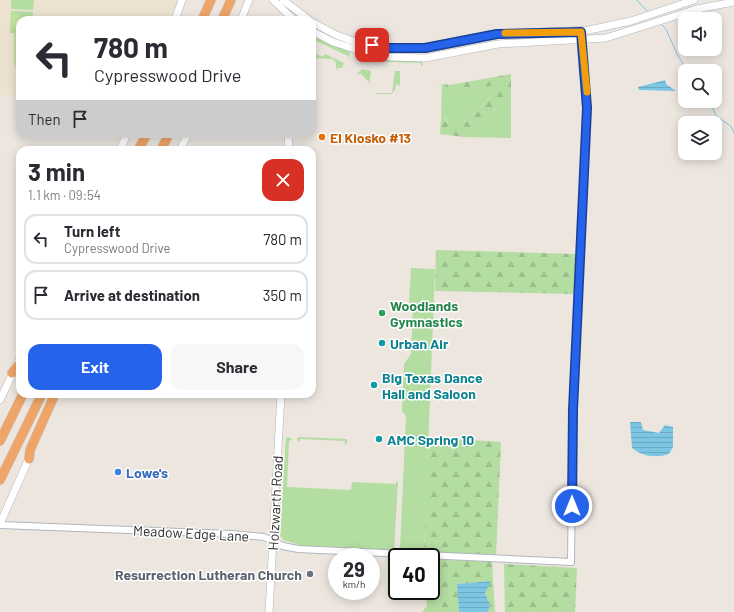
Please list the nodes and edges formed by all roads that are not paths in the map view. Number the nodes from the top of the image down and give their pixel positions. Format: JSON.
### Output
{"nodes":[{"id":1,"x":182,"y":0,"type":"edge"},
{"id":2,"x":211,"y":0,"type":"edge"},
{"id":3,"x":231,"y":0,"type":"edge"},
{"id":4,"x":251,"y":0,"type":"edge"},
{"id":5,"x":273,"y":0,"type":"edge"},
{"id":6,"x":284,"y":0,"type":"edge"},
{"id":7,"x":295,"y":0,"type":"edge"},
{"id":8,"x":694,"y":0,"type":"edge"},
{"id":9,"x":734,"y":2,"type":"edge"},
{"id":10,"x":295,"y":10,"type":"junction"},
{"id":11,"x":176,"y":16,"type":"edge"},
{"id":12,"x":204,"y":16,"type":"edge"},
{"id":13,"x":224,"y":16,"type":"edge"},
{"id":14,"x":243,"y":16,"type":"edge"},
{"id":15,"x":290,"y":16,"type":"edge"},
{"id":16,"x":294,"y":16,"type":"edge"},
{"id":17,"x":303,"y":16,"type":"edge"},
{"id":18,"x":316,"y":24,"type":"edge"},
{"id":19,"x":618,"y":25,"type":"junction"},
{"id":20,"x":581,"y":32,"type":"junction"},
{"id":21,"x":316,"y":33,"type":"edge"},
{"id":22,"x":497,"y":34,"type":"junction"},
{"id":23,"x":620,"y":35,"type":"junction"},
{"id":24,"x":582,"y":40,"type":"junction"},
{"id":25,"x":498,"y":44,"type":"junction"},
{"id":26,"x":425,"y":48,"type":"junction"},
{"id":27,"x":425,"y":58,"type":"junction"},
{"id":28,"x":16,"y":366,"type":"edge"},
{"id":29,"x":16,"y":368,"type":"edge"},
{"id":30,"x":12,"y":373,"type":"junction"},
{"id":31,"x":21,"y":398,"type":"edge"},
{"id":32,"x":40,"y":398,"type":"edge"},
{"id":33,"x":53,"y":398,"type":"edge"},
{"id":34,"x":58,"y":398,"type":"edge"},
{"id":35,"x":281,"y":398,"type":"edge"},
{"id":36,"x":0,"y":400,"type":"edge"},
{"id":37,"x":0,"y":441,"type":"edge"},
{"id":38,"x":29,"y":459,"type":"junction"},
{"id":39,"x":0,"y":480,"type":"edge"},
{"id":40,"x":0,"y":525,"type":"edge"},
{"id":41,"x":273,"y":542,"type":"junction"},
{"id":42,"x":269,"y":612,"type":"edge"}],
"edges":[{"from":1,"to":11,"type":"main road"},
{"from":2,"to":12,"type":"highway"},
{"from":3,"to":13,"type":"highway"},
{"from":4,"to":14,"type":"main road"},
{"from":5,"to":15,"type":"main road"},
{"from":6,"to":10,"type":"main road"},
{"from":7,"to":10,"type":"main road"},
{"from":8,"to":19,"type":"main road"},
{"from":9,"to":23,"type":"main road"},
{"from":10,"to":16,"type":"main road"},
{"from":10,"to":17,"type":"main road"},
{"from":18,"to":26,"type":"main road"},
{"from":19,"to":20,"type":"main road"},
{"from":19,"to":23,"type":"main road"},
{"from":20,"to":22,"type":"main road"},
{"from":20,"to":24,"type":"street"},
{"from":21,"to":27,"type":"main road"},
{"from":22,"to":25,"type":"main road"},
{"from":22,"to":26,"type":"main road"},
{"from":23,"to":24,"type":"main road"},
{"from":24,"to":25,"type":"main road"},
{"from":24,"to":41,"type":"street","name":"Meadow Edge Lane"},
{"from":25,"to":27,"type":"main road"},
{"from":26,"to":27,"type":"main road"},
{"from":28,"to":30,"type":"main road"},
{"from":29,"to":30,"type":"highway"},
{"from":30,"to":36,"type":"main road"},
{"from":31,"to":37,"type":"highway"},
{"from":32,"to":39,"type":"highway"},
{"from":33,"to":38,"type":"highway"},
{"from":34,"to":38,"type":"main road"},
{"from":35,"to":41,"type":"main road","name":"Holzwarth Road"},
{"from":38,"to":40,"type":"main road"},
{"from":40,"to":41,"type":"street","name":"Meadow Edge Lane"},
{"from":41,"to":42,"type":"main road","name":"Holzwarth Road"}]}
